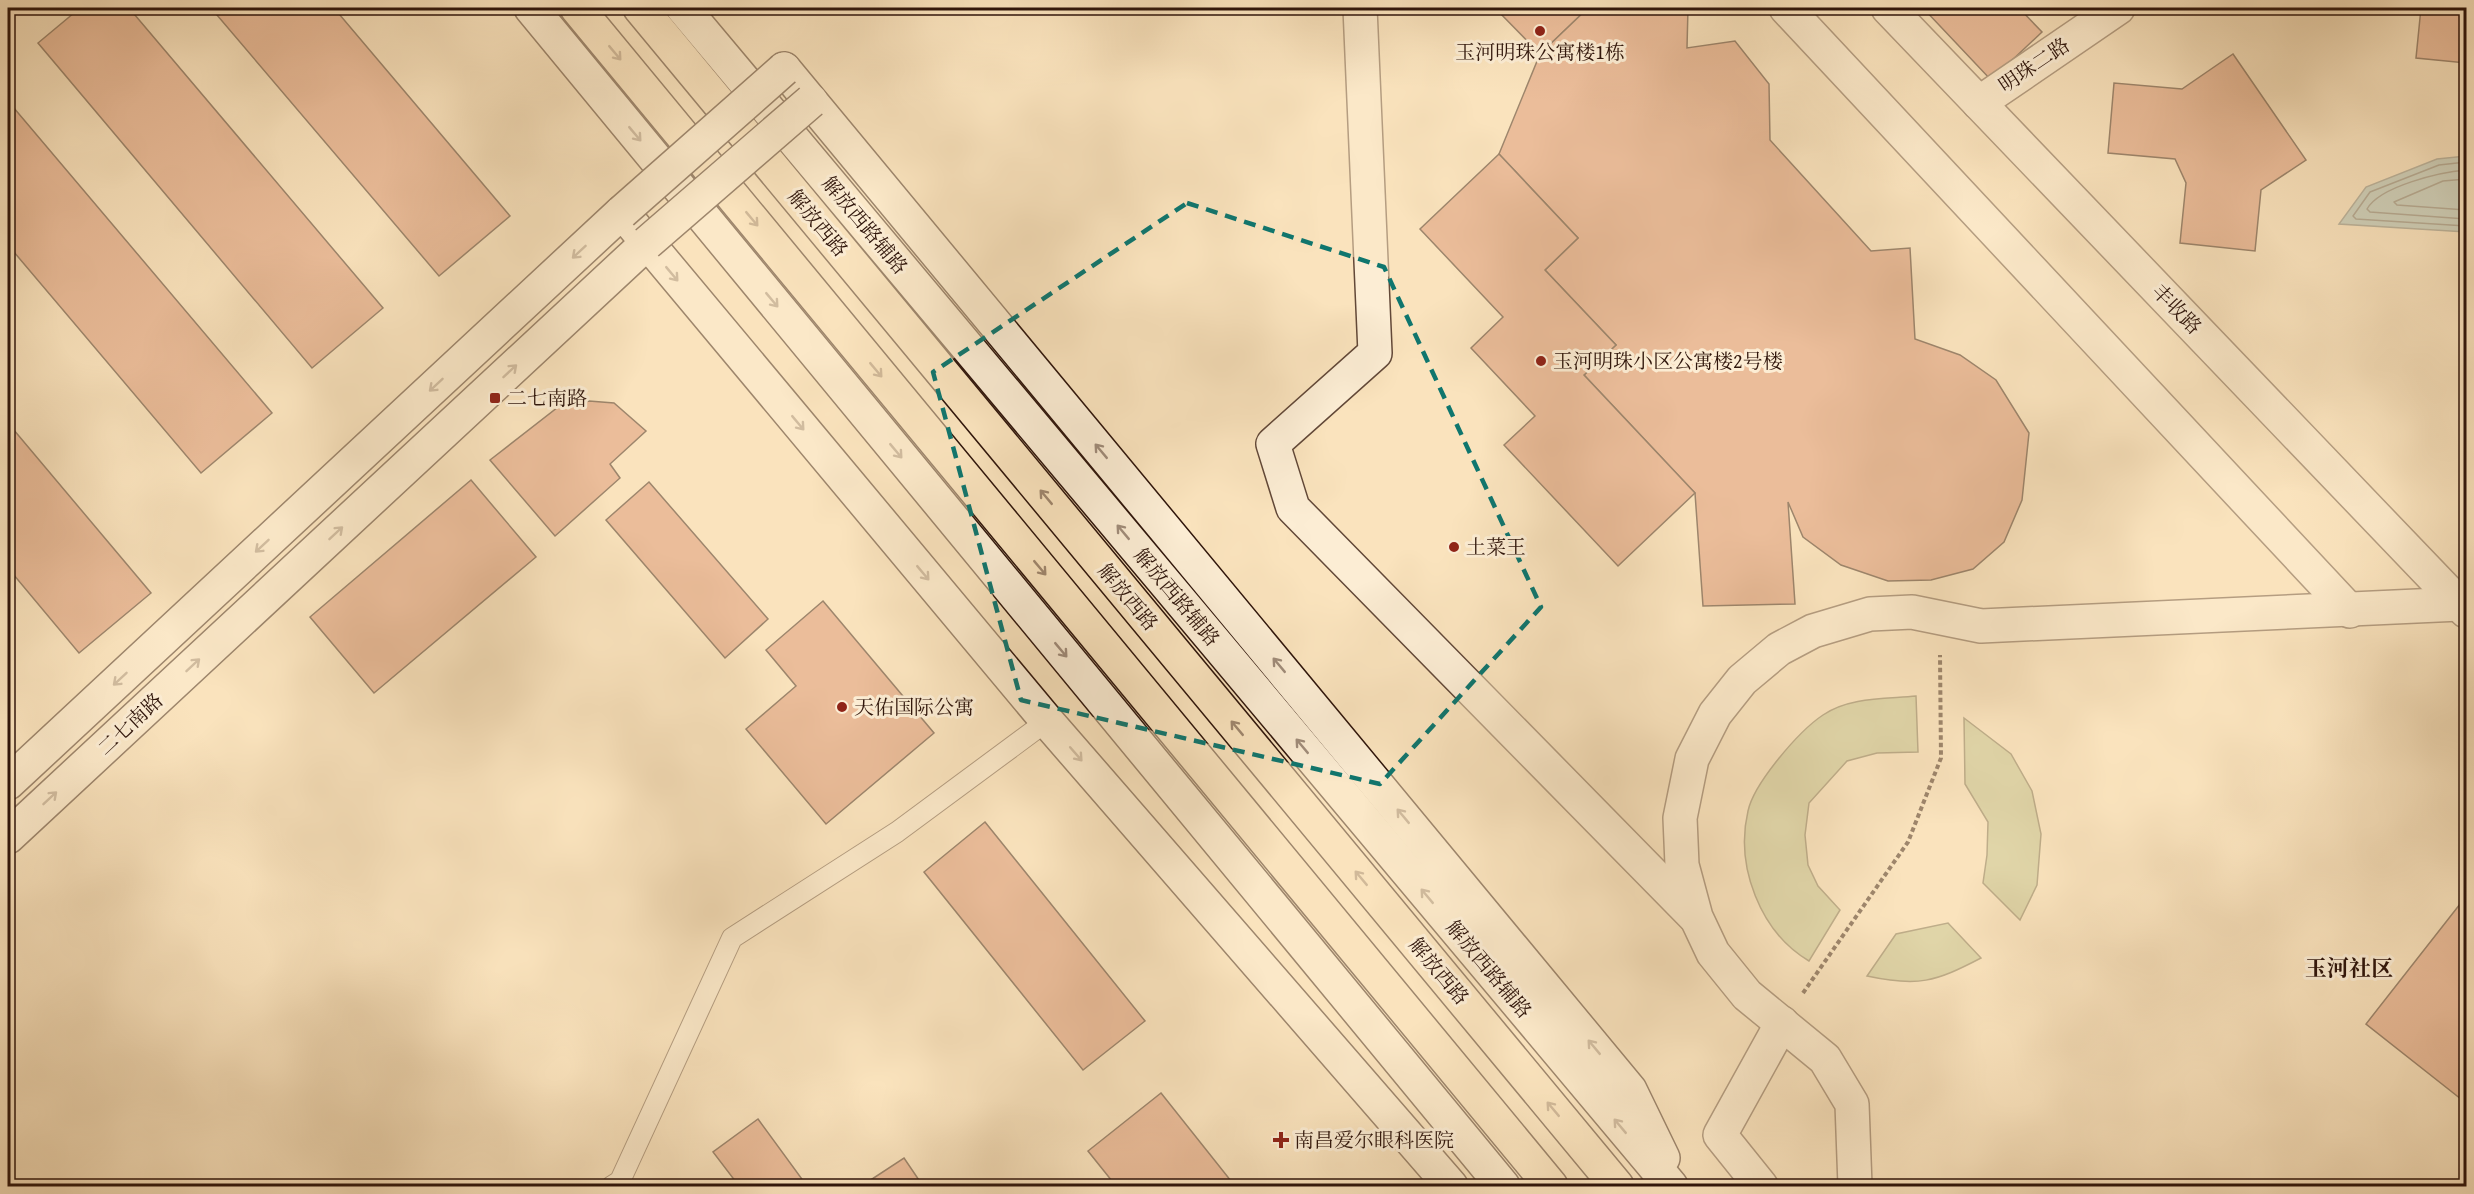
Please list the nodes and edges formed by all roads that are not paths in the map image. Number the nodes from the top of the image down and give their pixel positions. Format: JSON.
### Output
{"nodes":[{"id":1,"x":531,"y":8,"type":"edge"},
{"id":2,"x":577,"y":8,"type":"edge"},
{"id":3,"x":640,"y":8,"type":"edge"},
{"id":4,"x":683,"y":8,"type":"edge"},
{"id":5,"x":1360,"y":8,"type":"edge"},
{"id":6,"x":1786,"y":8,"type":"edge"},
{"id":7,"x":1888,"y":8,"type":"edge"},
{"id":8,"x":2118,"y":8,"type":"edge"},
{"id":9,"x":784,"y":69,"type":"joint"},
{"id":10,"x":811,"y":101,"type":"junction"},
{"id":11,"x":1979,"y":103,"type":"junction"},
{"id":12,"x":622,"y":212,"type":"junction"},
{"id":13,"x":647,"y":243,"type":"junction"},
{"id":14,"x":2463,"y":608,"type":"edge"},
{"id":15,"x":2350,"y":611,"type":"junction"},
{"id":16,"x":1047,"y":720,"type":"junction"},
{"id":17,"x":8,"y":783,"type":"edge"},
{"id":18,"x":8,"y":837,"type":"edge"},
{"id":19,"x":1696,"y":917,"type":"junction"},
{"id":20,"x":1782,"y":1023,"type":"junction"},
{"id":21,"x":612,"y":1186,"type":"edge"},
{"id":22,"x":1451,"y":1186,"type":"edge"},
{"id":23,"x":1503,"y":1186,"type":"edge"},
{"id":24,"x":1551,"y":1186,"type":"edge"},
{"id":25,"x":1617,"y":1186,"type":"edge"},
{"id":26,"x":1671,"y":1186,"type":"edge"},
{"id":27,"x":1677,"y":1186,"type":"edge"},
{"id":28,"x":1761,"y":1186,"type":"edge"},
{"id":29,"x":1855,"y":1186,"type":"edge"}],
"edges":[{"from":1,"to":23,"type":"street","one_way":true},
{"from":2,"to":24,"type":"main road","one_way":true},
{"from":25,"to":3,"type":"main road","name":"解放西路","one_way":true},
{"from":26,"to":4,"type":"street","name":"解放西路辅路","one_way":true},
{"from":5,"to":19,"type":"street"},
{"from":6,"to":15,"type":"street"},
{"from":7,"to":11,"type":"street","name":"丰收路"},
{"from":8,"to":11,"type":"street","name":"明珠二路"},
{"from":9,"to":10,"type":"street","name":"解放西路辅路"},
{"from":9,"to":12,"type":"street","name":"二七南路","bridge":true},
{"from":10,"to":13,"type":"street","name":"二七南路","bridge":true},
{"from":27,"to":10,"type":"street","name":"解放西路辅路","one_way":true},
{"from":11,"to":14,"type":"street","name":"丰收路"},
{"from":12,"to":13,"type":"street"},
{"from":12,"to":17,"type":"street","name":"二七南路","one_way":true},
{"from":13,"to":16,"type":"street","one_way":true},
{"from":18,"to":13,"type":"street","name":"二七南路","one_way":true},
{"from":14,"to":15,"type":"street"},
{"from":15,"to":19,"type":"street"},
{"from":16,"to":21,"type":"lane"},
{"from":16,"to":22,"type":"street","one_way":true},
{"from":19,"to":20,"type":"street"},
{"from":20,"to":28,"type":"street"},
{"from":20,"to":29,"type":"street"}]}
